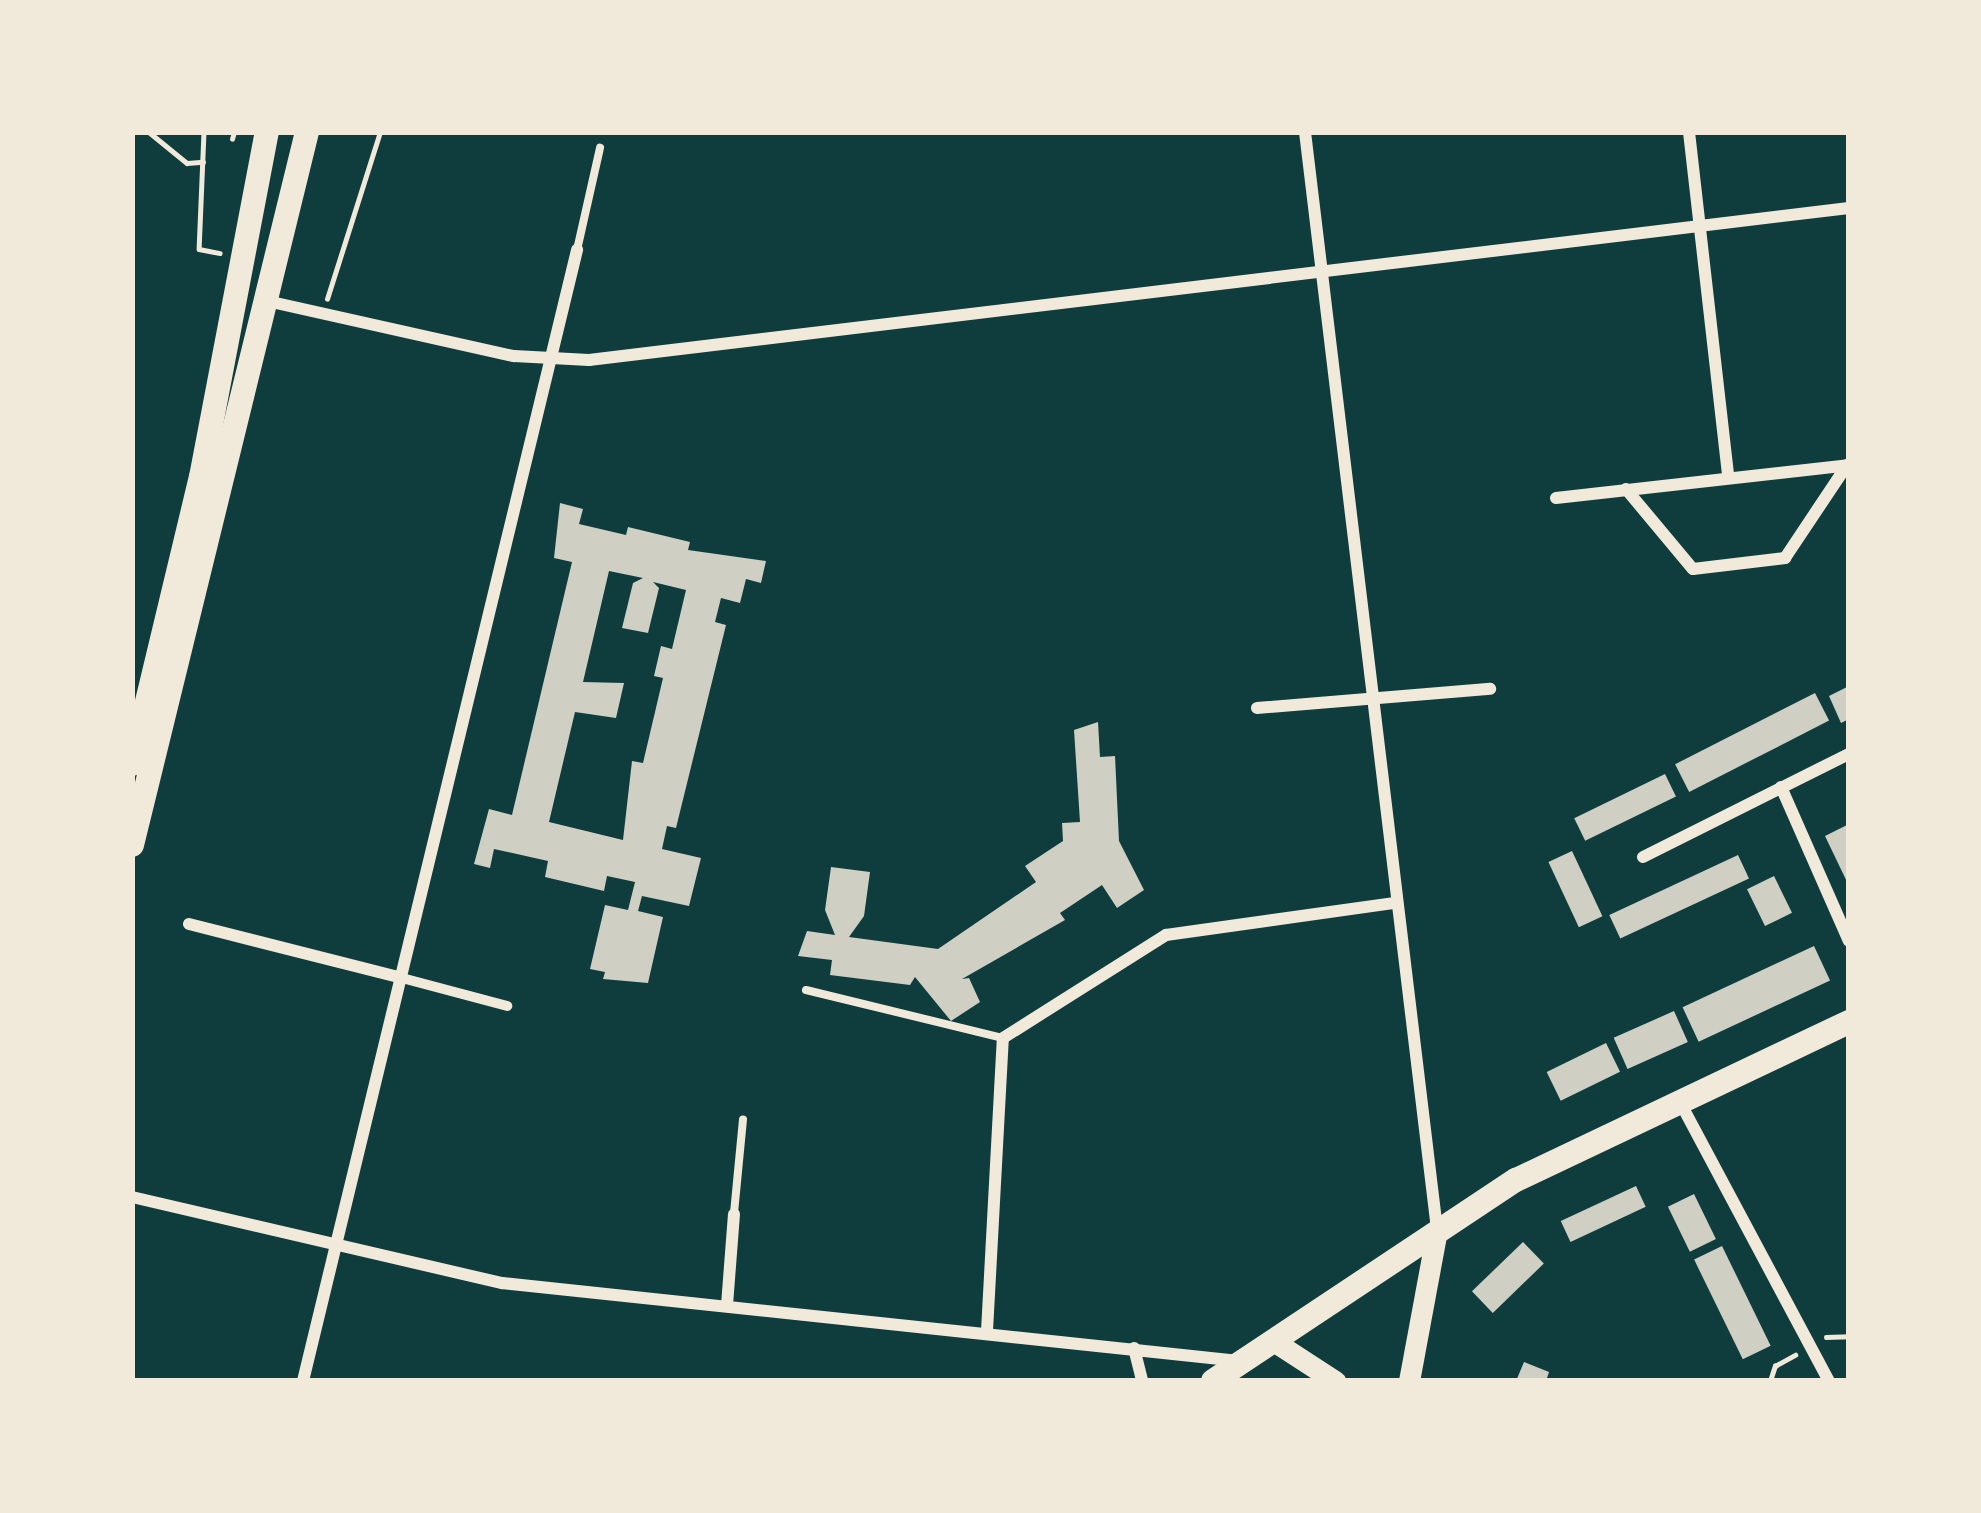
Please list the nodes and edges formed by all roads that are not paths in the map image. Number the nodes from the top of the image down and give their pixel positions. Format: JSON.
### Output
{"nodes":[{"id":1,"x":267,"y":132,"type":"edge"},
{"id":2,"x":307,"y":132,"type":"edge"},
{"id":3,"x":1305,"y":132,"type":"edge"},
{"id":4,"x":1689,"y":132,"type":"edge"},
{"id":5,"x":600,"y":148,"type":"dead end"},
{"id":6,"x":1849,"y":208,"type":"edge"},
{"id":7,"x":1700,"y":224,"type":"junction"},
{"id":8,"x":577,"y":250,"type":"joint"},
{"id":9,"x":1321,"y":271,"type":"junction"},
{"id":10,"x":267,"y":301,"type":"junction"},
{"id":11,"x":550,"y":359,"type":"junction"},
{"id":12,"x":1848,"y":465,"type":"edge"},
{"id":13,"x":1728,"y":476,"type":"junction"},
{"id":14,"x":1625,"y":489,"type":"junction"},
{"id":15,"x":1556,"y":498,"type":"dead end"},
{"id":16,"x":1490,"y":689,"type":"dead end"},
{"id":17,"x":1374,"y":698,"type":"junction"},
{"id":18,"x":1257,"y":708,"type":"dead end"},
{"id":19,"x":1849,"y":754,"type":"edge"},
{"id":20,"x":132,"y":764,"type":"edge"},
{"id":21,"x":1781,"y":787,"type":"junction"},
{"id":22,"x":132,"y":845,"type":"edge"},
{"id":23,"x":1643,"y":857,"type":"dead end"},
{"id":24,"x":1395,"y":903,"type":"junction"},
{"id":25,"x":189,"y":924,"type":"dead end"},
{"id":26,"x":1849,"y":941,"type":"edge"},
{"id":27,"x":402,"y":979,"type":"junction"},
{"id":28,"x":806,"y":990,"type":"dead end"},
{"id":29,"x":507,"y":1006,"type":"dead end"},
{"id":30,"x":1849,"y":1022,"type":"edge"},
{"id":31,"x":1003,"y":1038,"type":"junction"},
{"id":32,"x":1681,"y":1104,"type":"junction"},
{"id":33,"x":743,"y":1119,"type":"dead end"},
{"id":34,"x":132,"y":1197,"type":"edge"},
{"id":35,"x":734,"y":1214,"type":"joint"},
{"id":36,"x":1437,"y":1231,"type":"junction"},
{"id":37,"x":337,"y":1246,"type":"junction"},
{"id":38,"x":728,"y":1305,"type":"junction"},
{"id":39,"x":987,"y":1331,"type":"junction"},
{"id":40,"x":1275,"y":1342,"type":"junction"},
{"id":41,"x":1134,"y":1348,"type":"junction"},
{"id":42,"x":1243,"y":1361,"type":"junction"},
{"id":43,"x":303,"y":1381,"type":"edge"},
{"id":44,"x":1142,"y":1381,"type":"edge"},
{"id":45,"x":1213,"y":1381,"type":"edge"},
{"id":46,"x":1334,"y":1381,"type":"edge"},
{"id":47,"x":1409,"y":1381,"type":"edge"},
{"id":48,"x":1829,"y":1381,"type":"edge"}],
"edges":[{"from":1,"to":20,"type":"main road"},
{"from":2,"to":10,"type":"main road"},
{"from":3,"to":9,"type":"street"},
{"from":4,"to":7,"type":"street"},
{"from":5,"to":8,"type":"lane"},
{"from":6,"to":7,"type":"street"},
{"from":7,"to":9,"type":"street"},
{"from":7,"to":13,"type":"street"},
{"from":8,"to":11,"type":"street"},
{"from":9,"to":11,"type":"street"},
{"from":9,"to":17,"type":"street"},
{"from":10,"to":11,"type":"street"},
{"from":10,"to":22,"type":"main road"},
{"from":11,"to":27,"type":"street"},
{"from":12,"to":13,"type":"street"},
{"from":12,"to":14,"type":"street"},
{"from":13,"to":14,"type":"street"},
{"from":14,"to":15,"type":"street"},
{"from":16,"to":17,"type":"street"},
{"from":17,"to":18,"type":"street"},
{"from":17,"to":24,"type":"street"},
{"from":19,"to":21,"type":"street"},
{"from":21,"to":23,"type":"street"},
{"from":21,"to":26,"type":"street"},
{"from":24,"to":31,"type":"street"},
{"from":24,"to":36,"type":"street"},
{"from":25,"to":27,"type":"street"},
{"from":27,"to":29,"type":"street"},
{"from":27,"to":37,"type":"street"},
{"from":28,"to":31,"type":"lane"},
{"from":30,"to":32,"type":"main road"},
{"from":31,"to":39,"type":"street"},
{"from":32,"to":36,"type":"main road"},
{"from":32,"to":48,"type":"street"},
{"from":33,"to":35,"type":"lane"},
{"from":34,"to":37,"type":"street"},
{"from":35,"to":38,"type":"street"},
{"from":36,"to":40,"type":"main road"},
{"from":36,"to":47,"type":"main road"},
{"from":37,"to":38,"type":"street"},
{"from":37,"to":43,"type":"street"},
{"from":38,"to":39,"type":"street"},
{"from":39,"to":41,"type":"street"},
{"from":40,"to":42,"type":"main road"},
{"from":40,"to":46,"type":"main road"},
{"from":41,"to":42,"type":"street"},
{"from":41,"to":44,"type":"street"},
{"from":42,"to":45,"type":"main road"}]}
